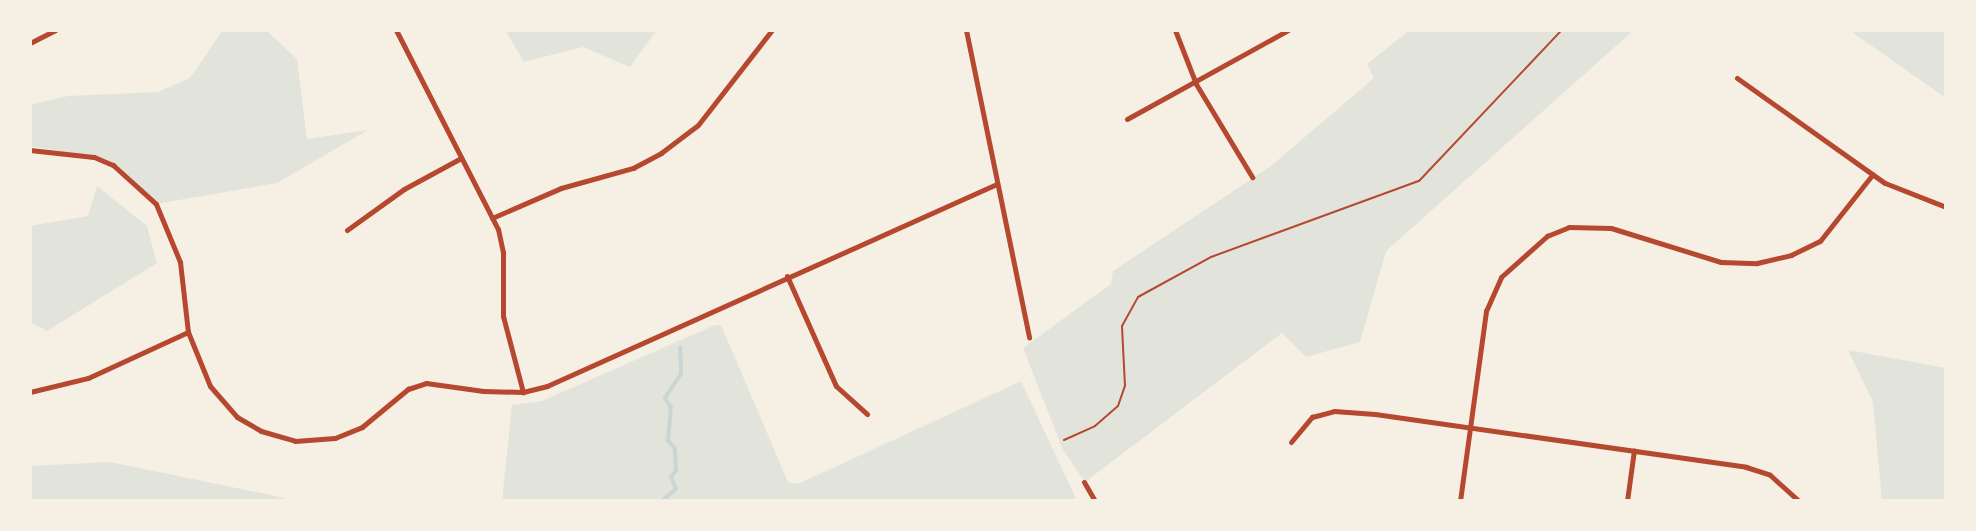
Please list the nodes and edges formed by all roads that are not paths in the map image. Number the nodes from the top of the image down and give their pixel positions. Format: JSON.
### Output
{"nodes":[{"id":1,"x":55,"y":30,"type":"edge"},
{"id":2,"x":396,"y":30,"type":"edge"},
{"id":3,"x":772,"y":30,"type":"edge"},
{"id":4,"x":966,"y":30,"type":"edge"},
{"id":5,"x":1175,"y":30,"type":"edge"},
{"id":6,"x":1288,"y":30,"type":"edge"},
{"id":7,"x":30,"y":43,"type":"edge"},
{"id":8,"x":1737,"y":78,"type":"dead end"},
{"id":9,"x":1196,"y":84,"type":"junction"},
{"id":10,"x":1127,"y":119,"type":"dead end"},
{"id":11,"x":30,"y":150,"type":"edge"},
{"id":12,"x":461,"y":158,"type":"junction"},
{"id":13,"x":1873,"y":174,"type":"junction"},
{"id":14,"x":1252,"y":177,"type":"dead end"},
{"id":15,"x":997,"y":184,"type":"junction"},
{"id":16,"x":1946,"y":207,"type":"edge"},
{"id":17,"x":492,"y":218,"type":"junction"},
{"id":18,"x":347,"y":230,"type":"dead end"},
{"id":19,"x":787,"y":275,"type":"junction"},
{"id":20,"x":188,"y":331,"type":"junction"},
{"id":21,"x":1029,"y":338,"type":"dead end"},
{"id":22,"x":523,"y":391,"type":"junction"},
{"id":23,"x":30,"y":392,"type":"edge"},
{"id":24,"x":867,"y":414,"type":"dead end"},
{"id":25,"x":1470,"y":428,"type":"junction"},
{"id":26,"x":1291,"y":442,"type":"dead end"},
{"id":27,"x":1634,"y":450,"type":"junction"},
{"id":28,"x":1084,"y":482,"type":"dead end"},
{"id":29,"x":1095,"y":501,"type":"edge"},
{"id":30,"x":1460,"y":501,"type":"edge"},
{"id":31,"x":1627,"y":501,"type":"edge"},
{"id":32,"x":1799,"y":501,"type":"edge"}],
"edges":[{"from":1,"to":7,"type":"street"},
{"from":2,"to":12,"type":"street"},
{"from":3,"to":17,"type":"street"},
{"from":4,"to":15,"type":"street"},
{"from":5,"to":9,"type":"street"},
{"from":6,"to":9,"type":"street"},
{"from":8,"to":13,"type":"street"},
{"from":9,"to":10,"type":"street"},
{"from":9,"to":14,"type":"street"},
{"from":11,"to":20,"type":"street"},
{"from":12,"to":17,"type":"street"},
{"from":12,"to":18,"type":"street"},
{"from":13,"to":16,"type":"street"},
{"from":13,"to":25,"type":"street"},
{"from":15,"to":19,"type":"street"},
{"from":15,"to":21,"type":"street"},
{"from":17,"to":22,"type":"street"},
{"from":19,"to":22,"type":"street"},
{"from":19,"to":24,"type":"street"},
{"from":20,"to":22,"type":"street"},
{"from":20,"to":23,"type":"street"},
{"from":25,"to":26,"type":"street"},
{"from":25,"to":27,"type":"street"},
{"from":25,"to":30,"type":"street"},
{"from":27,"to":31,"type":"street"},
{"from":27,"to":32,"type":"street"},
{"from":28,"to":29,"type":"street"}]}
